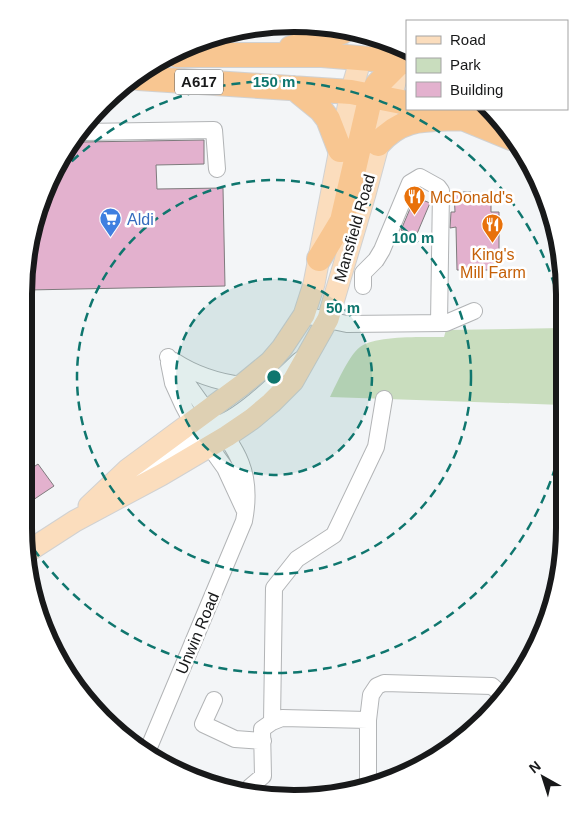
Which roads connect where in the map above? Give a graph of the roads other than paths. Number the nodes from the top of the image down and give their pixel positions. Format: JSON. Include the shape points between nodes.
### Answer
{"nodes":[{"id":1,"x":331,"y":36,"type":"edge"},
{"id":2,"x":185,"y":56,"type":"edge"},
{"id":3,"x":266,"y":56,"type":"junction"},
{"id":4,"x":176,"y":60,"type":"edge"},
{"id":5,"x":383,"y":72,"type":"edge"},
{"id":6,"x":146,"y":79,"type":"edge"},
{"id":7,"x":294,"y":88,"type":"junction"},
{"id":8,"x":436,"y":110,"type":"edge"},
{"id":9,"x":464,"y":118,"type":"junction"},
{"id":10,"x":89,"y":132,"type":"edge"},
{"id":11,"x":500,"y":133,"type":"edge"},
{"id":12,"x":378,"y":144,"type":"junction"},
{"id":13,"x":340,"y":150,"type":"junction"},
{"id":14,"x":217,"y":168,"type":"dead end"},
{"id":15,"x":319,"y":259,"type":"junction"},
{"id":16,"x":363,"y":280,"type":"dead end"},
{"id":17,"x":474,"y":311,"type":"dead end"},
{"id":18,"x":304,"y":315,"type":"junction"},
{"id":19,"x":328,"y":319,"type":"junction"},
{"id":20,"x":439,"y":323,"type":"junction"},
{"id":21,"x":242,"y":386,"type":"junction"},
{"id":22,"x":384,"y":399,"type":"dead end"},
{"id":23,"x":209,"y":429,"type":"junction"},
{"id":24,"x":75,"y":521,"type":"junction"},
{"id":25,"x":33,"y":548,"type":"edge"},
{"id":26,"x":498,"y":691,"type":"edge"},
{"id":27,"x":214,"y":700,"type":"dead end"},
{"id":28,"x":368,"y":720,"type":"junction"},
{"id":29,"x":272,"y":722,"type":"junction"},
{"id":30,"x":263,"y":741,"type":"junction"},
{"id":31,"x":150,"y":745,"type":"edge"},
{"id":32,"x":368,"y":779,"type":"edge"},
{"id":33,"x":252,"y":786,"type":"edge"}],
"edges":[{"from":1,"to":3,"type":"highway"},
{"from":2,"to":3,"type":"highway","number":"A617"},
{"from":3,"to":5,"type":"highway","number":"A617","via":[[322,55]]},
{"from":4,"to":5,"type":"highway","via":[[199,68]]},
{"from":5,"to":7,"type":"highway","number":"A617"},
{"from":5,"to":12,"type":"main road","name":"Mansfield Road"},
{"from":5,"to":13,"type":"main road","name":"Mansfield Road"},
{"from":5,"to":15,"type":"highway","via":[[342,221]]},
{"from":6,"to":7,"type":"highway","number":"A617"},
{"from":7,"to":13,"type":"highway","via":[[328,119]]},
{"from":8,"to":9,"type":"highway"},
{"from":9,"to":11,"type":"highway"},
{"from":9,"to":12,"type":"highway","via":[[412,120],[390,132]]},
{"from":10,"to":14,"type":"street","via":[[214,130]]},
{"from":12,"to":19,"type":"main road","name":"Mansfield Road"},
{"from":13,"to":15,"type":"main road","name":"Mansfield Road"},
{"from":15,"to":18,"type":"main road","name":"Mansfield Road"},
{"from":16,"to":20,"type":"street","via":[[382,250],[410,183],[420,177],[438,187],[441,192]]},
{"from":17,"to":20,"type":"street"},
{"from":18,"to":19,"type":"street"},
{"from":18,"to":21,"type":"main road","name":"Mansfield Road","via":[[270,362]]},
{"from":19,"to":20,"type":"street","via":[[347,324]]},
{"from":19,"to":23,"type":"main road","name":"Mansfield Road","via":[[293,381],[272,403],[252,419]]},
{"from":21,"to":23,"type":"main road","name":"Mansfield Road"},
{"from":21,"to":23,"type":"street","name":"Unwin Road","via":[[202,376],[168,356],[173,383]]},
{"from":22,"to":29,"type":"street","via":[[376,447],[334,535],[297,559],[274,588]]},
{"from":23,"to":24,"type":"main road","name":"Mansfield Road","via":[[161,475]]},
{"from":23,"to":24,"type":"main road","name":"Mansfield Road","via":[[110,484]]},
{"from":23,"to":31,"type":"street","name":"Unwin Road","via":[[242,462],[247,485],[246,513]]},
{"from":24,"to":25,"type":"main road","name":"Mansfield Road"},
{"from":26,"to":28,"type":"street","via":[[492,686],[384,683],[377,686],[371,696]]},
{"from":27,"to":30,"type":"street","via":[[203,724],[234,739]]},
{"from":28,"to":29,"type":"street","via":[[282,718]]},
{"from":28,"to":32,"type":"street"},
{"from":29,"to":30,"type":"street","via":[[262,729]]},
{"from":30,"to":33,"type":"street","via":[[263,776]]}]}
